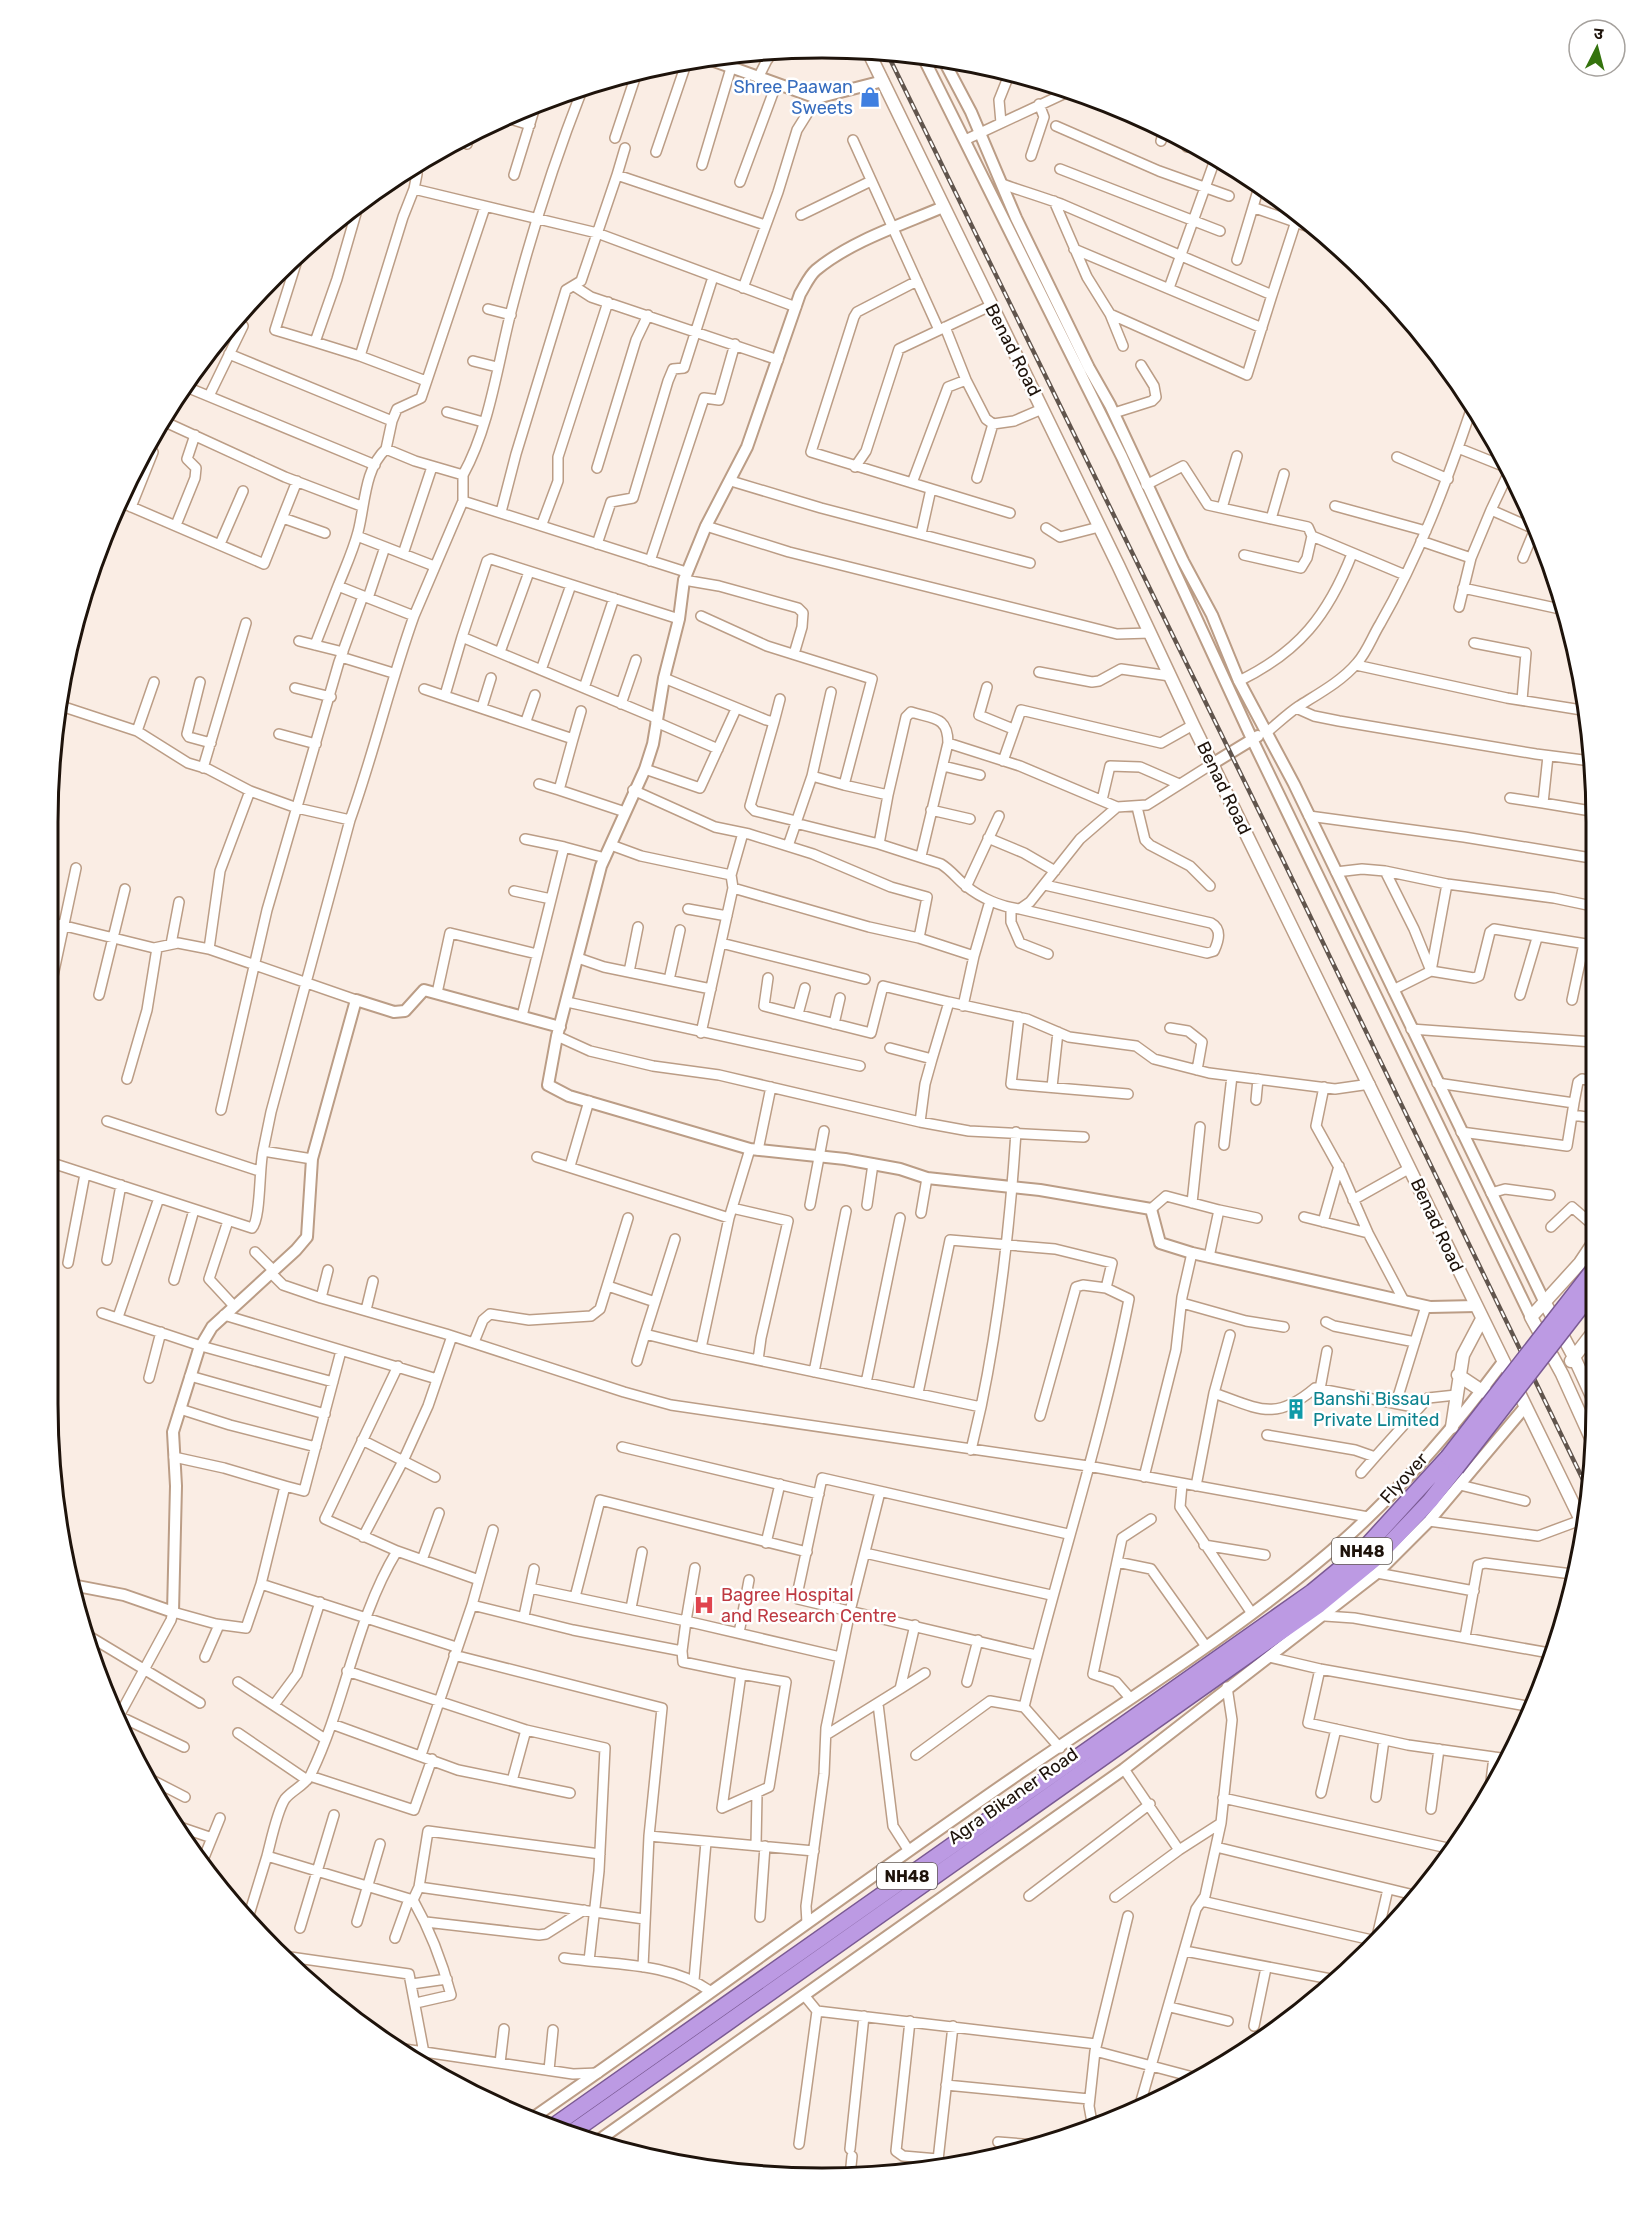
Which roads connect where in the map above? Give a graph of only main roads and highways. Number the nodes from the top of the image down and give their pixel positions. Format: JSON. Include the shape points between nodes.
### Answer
{"nodes":[{"id":1,"x":873,"y":60,"type":"edge"},
{"id":2,"x":1586,"y":1252,"type":"edge"},
{"id":3,"x":1586,"y":1279,"type":"edge"},
{"id":4,"x":1586,"y":1300,"type":"edge"},
{"id":5,"x":1545,"y":1303,"type":"junction"},
{"id":6,"x":1482,"y":1319,"type":"junction"},
{"id":7,"x":1586,"y":1344,"type":"edge"},
{"id":8,"x":1574,"y":1357,"type":"junction"},
{"id":9,"x":1562,"y":1374,"type":"junction"},
{"id":10,"x":1458,"y":1375,"type":"junction"},
{"id":11,"x":1586,"y":1383,"type":"edge"},
{"id":12,"x":1525,"y":1407,"type":"junction"},
{"id":13,"x":1586,"y":1426,"type":"edge"},
{"id":14,"x":1452,"y":1427,"type":"road end"},
{"id":15,"x":1578,"y":1514,"type":"edge"},
{"id":16,"x":1265,"y":1635,"type":"junction"},
{"id":17,"x":559,"y":2121,"type":"edge"},
{"id":18,"x":578,"y":2128,"type":"edge"}],
"edges":[{"from":1,"to":6,"type":"main road","name":"Benad Road"},
{"from":2,"to":5,"type":"main road"},
{"from":3,"to":16,"type":"highway","name":"Flyover","number":"NH48","bridge":true,"via":[[1404,1508]]},
{"from":4,"to":16,"type":"highway","name":"Flyover","number":"NH48","bridge":true,"via":[[1407,1526],[1375,1559],[1319,1605]]},
{"from":5,"to":8,"type":"main road"},
{"from":5,"to":9,"type":"main road","via":[[1531,1317]]},
{"from":6,"to":10,"type":"main road","via":[[1463,1355]]},
{"from":6,"to":12,"type":"main road","name":"Benad Road"},
{"from":7,"to":8,"type":"main road"},
{"from":8,"to":9,"type":"main road"},
{"from":8,"to":11,"type":"main road"},
{"from":9,"to":13,"type":"main road"},
{"from":10,"to":12,"type":"main road","via":[[1482,1391]]},
{"from":10,"to":14,"type":"main road"},
{"from":12,"to":15,"type":"main road","name":"Benad Road"},
{"from":16,"to":17,"type":"highway","number":"NH48"},
{"from":16,"to":18,"type":"highway","name":"Agra Bikaner Road","number":"NH48"}]}
